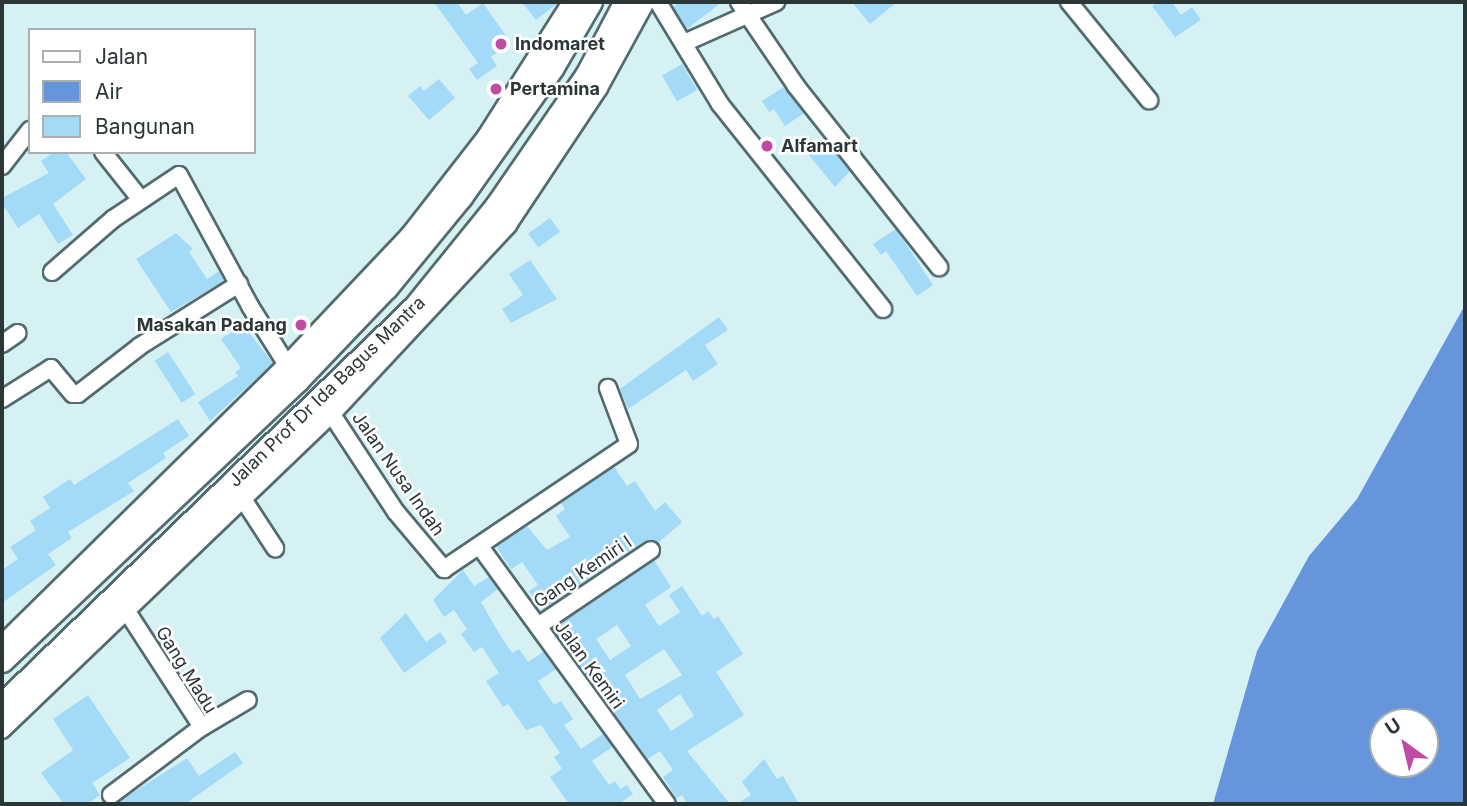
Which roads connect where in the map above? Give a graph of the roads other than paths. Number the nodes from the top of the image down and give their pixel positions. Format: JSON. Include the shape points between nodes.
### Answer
{"nodes":[{"id":1,"x":571,"y":2,"type":"edge"},
{"id":2,"x":590,"y":2,"type":"edge"},
{"id":3,"x":627,"y":2,"type":"edge"},
{"id":4,"x":646,"y":2,"type":"edge"},
{"id":5,"x":658,"y":2,"type":"edge"},
{"id":6,"x":739,"y":2,"type":"edge"},
{"id":7,"x":776,"y":2,"type":"edge"},
{"id":8,"x":1069,"y":2,"type":"edge"},
{"id":9,"x":749,"y":16,"type":"junction"},
{"id":10,"x":684,"y":43,"type":"junction"},
{"id":11,"x":1149,"y":100,"type":"dead end"},
{"id":12,"x":28,"y":133,"type":"edge"},
{"id":13,"x":105,"y":154,"type":"edge"},
{"id":14,"x":2,"y":166,"type":"edge"},
{"id":15,"x":141,"y":200,"type":"junction"},
{"id":16,"x":939,"y":267,"type":"dead end"},
{"id":17,"x":52,"y":272,"type":"dead end"},
{"id":18,"x":239,"y":284,"type":"junction"},
{"id":19,"x":883,"y":309,"type":"dead end"},
{"id":20,"x":18,"y":333,"type":"dead end"},
{"id":21,"x":2,"y":344,"type":"edge"},
{"id":22,"x":292,"y":372,"type":"junction"},
{"id":23,"x":608,"y":388,"type":"dead end"},
{"id":24,"x":2,"y":399,"type":"edge"},
{"id":25,"x":327,"y":407,"type":"junction"},
{"id":26,"x":243,"y":499,"type":"junction"},
{"id":27,"x":275,"y":548,"type":"dead end"},
{"id":28,"x":481,"y":548,"type":"junction"},
{"id":29,"x":651,"y":550,"type":"dead end"},
{"id":30,"x":125,"y":610,"type":"junction"},
{"id":31,"x":538,"y":626,"type":"junction"},
{"id":32,"x":2,"y":655,"type":"edge"},
{"id":33,"x":248,"y":700,"type":"dead end"},
{"id":34,"x":2,"y":707,"type":"edge"},
{"id":35,"x":202,"y":727,"type":"junction"},
{"id":36,"x":2,"y":730,"type":"edge"},
{"id":37,"x":111,"y":795,"type":"dead end"},
{"id":38,"x":667,"y":804,"type":"edge"}],
"edges":[{"from":1,"to":22,"type":"street","via":[[486,136],[426,215]]},
{"from":2,"to":22,"type":"highway","name":"Jalan Prof Dr Ida Bagus Mantra","via":[[552,68],[460,197],[386,288]]},
{"from":3,"to":25,"type":"highway","name":"Jalan Prof Dr Ida Bagus Mantra","via":[[588,76],[497,208],[416,309]]},
{"from":4,"to":25,"type":"street","via":[[599,88],[508,225]]},
{"from":5,"to":10,"type":"street"},
{"from":6,"to":9,"type":"street"},
{"from":7,"to":9,"type":"street"},
{"from":8,"to":11,"type":"street"},
{"from":9,"to":10,"type":"street"},
{"from":9,"to":16,"type":"street","via":[[815,112]]},
{"from":10,"to":19,"type":"street","via":[[720,104]]},
{"from":12,"to":14,"type":"street"},
{"from":13,"to":15,"type":"street"},
{"from":15,"to":17,"type":"street"},
{"from":15,"to":18,"type":"street","via":[[179,175]]},
{"from":18,"to":22,"type":"street"},
{"from":18,"to":24,"type":"street","via":[[140,346],[78,394],[51,368]]},
{"from":20,"to":21,"type":"street"},
{"from":22,"to":32,"type":"highway","name":"Jalan Prof Dr Ida Bagus Mantra"},
{"from":23,"to":28,"type":"street","via":[[629,444]]},
{"from":25,"to":26,"type":"street"},
{"from":25,"to":28,"type":"street","name":"Jalan Nusa Indah","via":[[396,512],[444,569]]},
{"from":25,"to":34,"type":"highway","name":"Jalan Prof Dr Ida Bagus Mantra"},
{"from":26,"to":27,"type":"street"},
{"from":26,"to":30,"type":"street"},
{"from":28,"to":31,"type":"street","name":"Jalan Kemiri"},
{"from":29,"to":31,"type":"street","name":"Gang Kemiri I"},
{"from":30,"to":35,"type":"street","name":"Gang Madu"},
{"from":30,"to":36,"type":"street"},
{"from":31,"to":38,"type":"street","name":"Jalan Kemiri"},
{"from":33,"to":35,"type":"street"},
{"from":35,"to":37,"type":"street","name":"Gang Madu"}]}
